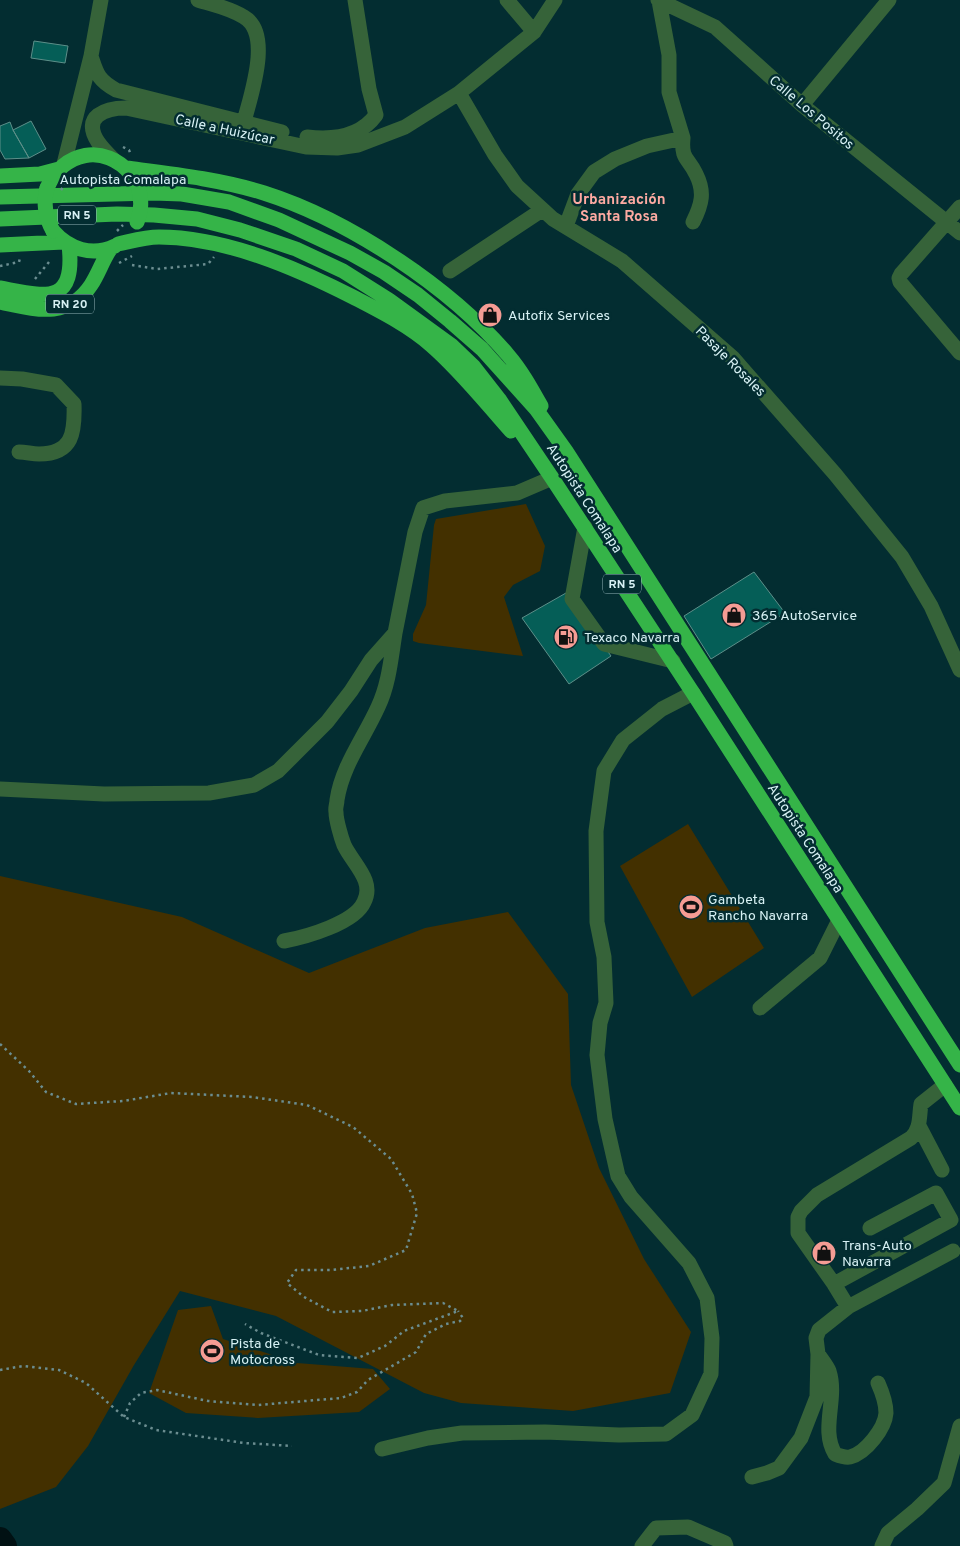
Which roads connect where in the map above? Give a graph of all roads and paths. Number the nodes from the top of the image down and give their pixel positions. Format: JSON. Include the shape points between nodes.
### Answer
{"nodes":[{"id":1,"x":102,"y":0,"type":"edge"},
{"id":2,"x":198,"y":0,"type":"edge"},
{"id":3,"x":355,"y":0,"type":"edge"},
{"id":4,"x":507,"y":0,"type":"edge"},
{"id":5,"x":555,"y":0,"type":"edge"},
{"id":6,"x":888,"y":0,"type":"edge"},
{"id":7,"x":659,"y":1,"type":"edge"},
{"id":8,"x":534,"y":32,"type":"junction"},
{"id":9,"x":91,"y":56,"type":"junction"},
{"id":10,"x":459,"y":93,"type":"junction"},
{"id":11,"x":802,"y":105,"type":"junction"},
{"id":12,"x":372,"y":119,"type":"junction"},
{"id":13,"x":244,"y":122,"type":"junction"},
{"id":14,"x":405,"y":127,"type":"junction"},
{"id":15,"x":683,"y":138,"type":"junction"},
{"id":16,"x":351,"y":146,"type":"junction"},
{"id":17,"x":124,"y":160,"type":"junction"},
{"id":18,"x":65,"y":170,"type":"junction"},
{"id":19,"x":0,"y":176,"type":"edge"},
{"id":20,"x":66,"y":183,"type":"dead end"},
{"id":21,"x":0,"y":197,"type":"edge"},
{"id":22,"x":960,"y":207,"type":"edge"},
{"id":23,"x":542,"y":210,"type":"junction"},
{"id":24,"x":0,"y":218,"type":"edge"},
{"id":25,"x":693,"y":222,"type":"dead end"},
{"id":26,"x":946,"y":223,"type":"junction"},
{"id":27,"x":566,"y":226,"type":"junction"},
{"id":28,"x":960,"y":233,"type":"edge"},
{"id":29,"x":62,"y":239,"type":"junction"},
{"id":30,"x":0,"y":246,"type":"edge"},
{"id":31,"x":115,"y":246,"type":"junction"},
{"id":32,"x":232,"y":249,"type":"junction"},
{"id":33,"x":136,"y":254,"type":"dead end"},
{"id":34,"x":116,"y":265,"type":"dead end"},
{"id":35,"x":132,"y":265,"type":"dead end"},
{"id":36,"x":450,"y":271,"type":"dead end"},
{"id":37,"x":0,"y":288,"type":"edge"},
{"id":38,"x":0,"y":302,"type":"edge"},
{"id":39,"x":960,"y":353,"type":"edge"},
{"id":40,"x":0,"y":378,"type":"edge"},
{"id":41,"x":566,"y":451,"type":"junction"},
{"id":42,"x":19,"y":452,"type":"dead end"},
{"id":43,"x":552,"y":478,"type":"junction"},
{"id":44,"x":585,"y":527,"type":"junction"},
{"id":45,"x":395,"y":633,"type":"junction"},
{"id":46,"x":673,"y":662,"type":"junction"},
{"id":47,"x":367,"y":666,"type":"junction"},
{"id":48,"x":960,"y":670,"type":"edge"},
{"id":49,"x":389,"y":676,"type":"junction"},
{"id":50,"x":694,"y":693,"type":"junction"},
{"id":51,"x":0,"y":789,"type":"edge"},
{"id":52,"x":839,"y":920,"type":"junction"},
{"id":53,"x":284,"y":941,"type":"dead end"},
{"id":54,"x":760,"y":1008,"type":"dead end"},
{"id":55,"x":0,"y":1044,"type":"edge"},
{"id":56,"x":960,"y":1065,"type":"edge"},
{"id":57,"x":945,"y":1085,"type":"junction"},
{"id":58,"x":960,"y":1108,"type":"edge"},
{"id":59,"x":919,"y":1126,"type":"junction"},
{"id":60,"x":942,"y":1170,"type":"dead end"},
{"id":61,"x":870,"y":1228,"type":"dead end"},
{"id":62,"x":953,"y":1250,"type":"dead end"},
{"id":63,"x":834,"y":1284,"type":"junction"},
{"id":64,"x":848,"y":1306,"type":"junction"},
{"id":65,"x":458,"y":1311,"type":"junction"},
{"id":66,"x":245,"y":1324,"type":"dead end"},
{"id":67,"x":818,"y":1354,"type":"junction"},
{"id":68,"x":0,"y":1370,"type":"edge"},
{"id":69,"x":878,"y":1383,"type":"dead end"},
{"id":70,"x":124,"y":1417,"type":"junction"},
{"id":71,"x":960,"y":1426,"type":"edge"},
{"id":72,"x":292,"y":1446,"type":"dead end"},
{"id":73,"x":382,"y":1449,"type":"dead end"},
{"id":74,"x":752,"y":1477,"type":"dead end"},
{"id":75,"x":642,"y":1546,"type":"edge"},
{"id":76,"x":726,"y":1546,"type":"edge"},
{"id":77,"x":882,"y":1546,"type":"edge"}],
"edges":[{"from":1,"to":9,"type":"street"},
{"from":2,"to":13,"type":"street","via":[[221,6],[253,25],[259,56]]},
{"from":3,"to":12,"type":"street"},
{"from":4,"to":8,"type":"street"},
{"from":5,"to":8,"type":"street","name":"Calle a Huizúcar"},
{"from":6,"to":11,"type":"street"},
{"from":7,"to":11,"type":"street","name":"Calle Los Positos","via":[[715,27]]},
{"from":7,"to":15,"type":"street","via":[[669,54],[669,92]]},
{"from":8,"to":10,"type":"street","name":"Calle a Huizúcar"},
{"from":9,"to":13,"type":"street","name":"Calle a Huizúcar","via":[[97,74],[116,90]]},
{"from":9,"to":18,"type":"street"},
{"from":10,"to":14,"type":"street","name":"Calle a Huizúcar"},
{"from":10,"to":23,"type":"street","name":"Pasaje Rosales","via":[[495,155],[517,186]]},
{"from":11,"to":26,"type":"street","name":"Calle Los Positos"},
{"from":12,"to":13,"type":"street","name":"Calle a Huizúcar","via":[[356,132],[323,138],[305,137]]},
{"from":12,"to":14,"type":"street"},
{"from":12,"to":16,"type":"street","via":[[365,134]]},
{"from":14,"to":16,"type":"street","name":"Calle a Huizúcar"},
{"from":15,"to":25,"type":"street","via":[[682,152],[696,174],[702,193],[700,208]]},
{"from":15,"to":27,"type":"street","via":[[647,146],[594,172],[578,194]]},
{"from":16,"to":17,"type":"street","name":"Calle a Huizúcar","via":[[306,147],[126,108],[102,112],[92,127],[97,142]]},
{"from":17,"to":18,"type":"highway","via":[[92,155],[77,158]]},
{"from":17,"to":31,"type":"highway","number":"RN 20","bridge":true,"via":[[138,186],[140,216],[129,235]]},
{"from":17,"to":41,"type":"highway","via":[[264,193],[370,242],[422,278],[490,334],[528,383]]},
{"from":18,"to":19,"type":"highway"},
{"from":18,"to":20,"type":"path"},
{"from":18,"to":29,"type":"highway","number":"RN 20","bridge":true,"via":[[54,175],[45,195],[50,225]]},
{"from":21,"to":41,"type":"highway","name":"Autopista Comalapa","number":"RN 5","via":[[182,194],[229,202],[279,220],[384,272],[450,320],[482,349],[536,409]]},
{"from":22,"to":26,"type":"street"},
{"from":23,"to":27,"type":"street","name":"Pasaje Rosales"},
{"from":23,"to":36,"type":"street"},
{"from":24,"to":43,"type":"highway","name":"Autopista Comalapa","number":"RN 5","via":[[124,214],[197,219],[269,239],[343,271],[417,320],[474,367]]},
{"from":26,"to":28,"type":"street","name":"Calle Los Positos"},
{"from":26,"to":39,"type":"street","via":[[899,278]]},
{"from":27,"to":48,"type":"street","name":"Pasaje Rosales","via":[[622,261],[733,358],[835,474],[902,557],[931,606]]},
{"from":29,"to":30,"type":"highway"},
{"from":29,"to":31,"type":"highway","via":[[82,250],[97,251]]},
{"from":29,"to":37,"type":"highway","number":"RN 20","via":[[70,268],[57,292],[39,295]]},
{"from":31,"to":32,"type":"highway","via":[[161,237],[195,240]]},
{"from":31,"to":38,"type":"highway","number":"RN 20","via":[[104,258],[92,284],[70,304],[54,310],[36,310]]},
{"from":32,"to":35,"type":"path","via":[[214,255],[208,264],[157,269]]},
{"from":32,"to":43,"type":"highway","via":[[311,276],[403,324],[456,369]]},
{"from":33,"to":34,"type":"path"},
{"from":40,"to":42,"type":"street","via":[[56,385],[74,404],[72,438],[62,448],[38,454]]},
{"from":41,"to":56,"type":"highway","name":"Autopista Comalapa","number":"RN 5"},
{"from":43,"to":44,"type":"highway","name":"Autopista Comalapa","number":"RN 5"},
{"from":43,"to":45,"type":"street","via":[[517,493],[444,501],[423,508],[415,532]]},
{"from":44,"to":46,"type":"highway","name":"Autopista Comalapa","number":"RN 5"},
{"from":44,"to":46,"type":"street","via":[[572,599],[604,644]]},
{"from":45,"to":47,"type":"street"},
{"from":45,"to":49,"type":"street"},
{"from":46,"to":50,"type":"highway","name":"Autopista Comalapa","number":"RN 5"},
{"from":47,"to":49,"type":"street"},
{"from":47,"to":51,"type":"street","via":[[327,722],[278,772],[254,786],[210,793],[161,794]]},
{"from":49,"to":53,"type":"street","via":[[379,706],[345,771],[336,812],[344,844],[366,881],[368,895],[363,906],[350,918]]},
{"from":50,"to":52,"type":"highway","name":"Autopista Comalapa","number":"RN 5"},
{"from":50,"to":73,"type":"street","via":[[662,709],[623,740],[604,771],[596,831],[597,922],[604,957],[606,1003],[600,1023],[597,1055],[605,1119],[618,1176],[631,1197],[689,1263],[707,1298],[712,1338],[711,1374],[692,1415],[666,1434],[462,1434]]},
{"from":52,"to":54,"type":"street","via":[[820,958]]},
{"from":52,"to":57,"type":"highway","name":"Autopista Comalapa","number":"RN 5"},
{"from":55,"to":65,"type":"path","via":[[46,1092],[76,1104],[171,1093],[252,1097],[307,1105],[353,1127],[391,1159],[412,1194],[417,1213],[406,1250],[370,1266],[296,1270],[287,1283],[304,1297],[332,1312],[362,1312],[392,1305],[443,1304]]},
{"from":57,"to":58,"type":"highway","name":"Autopista Comalapa","number":"RN 5"},
{"from":57,"to":59,"type":"street","via":[[921,1104]]},
{"from":59,"to":60,"type":"street"},
{"from":59,"to":63,"type":"street","via":[[911,1138],[818,1195],[801,1211],[798,1233]]},
{"from":61,"to":63,"type":"street","via":[[936,1193],[951,1220]]},
{"from":62,"to":64,"type":"street"},
{"from":63,"to":64,"type":"street"},
{"from":64,"to":67,"type":"street","via":[[819,1330],[816,1338]]},
{"from":65,"to":66,"type":"path","via":[[404,1331],[385,1346],[358,1358],[319,1355]]},
{"from":65,"to":70,"type":"path","via":[[463,1318],[460,1321],[426,1334],[416,1352],[368,1380],[357,1392],[341,1398],[258,1405],[208,1401],[157,1390],[142,1393],[130,1404]]},
{"from":67,"to":69,"type":"street","via":[[831,1384],[828,1426],[830,1446],[835,1454],[851,1457],[879,1433],[886,1414]]},
{"from":67,"to":74,"type":"street","via":[[817,1397],[801,1438],[779,1468]]},
{"from":68,"to":70,"type":"path","via":[[23,1366],[59,1370],[86,1383]]},
{"from":70,"to":72,"type":"path","via":[[156,1430],[244,1443]]},
{"from":71,"to":77,"type":"street","via":[[944,1483],[888,1533]]},
{"from":75,"to":76,"type":"street","via":[[656,1528],[688,1527]]}]}
